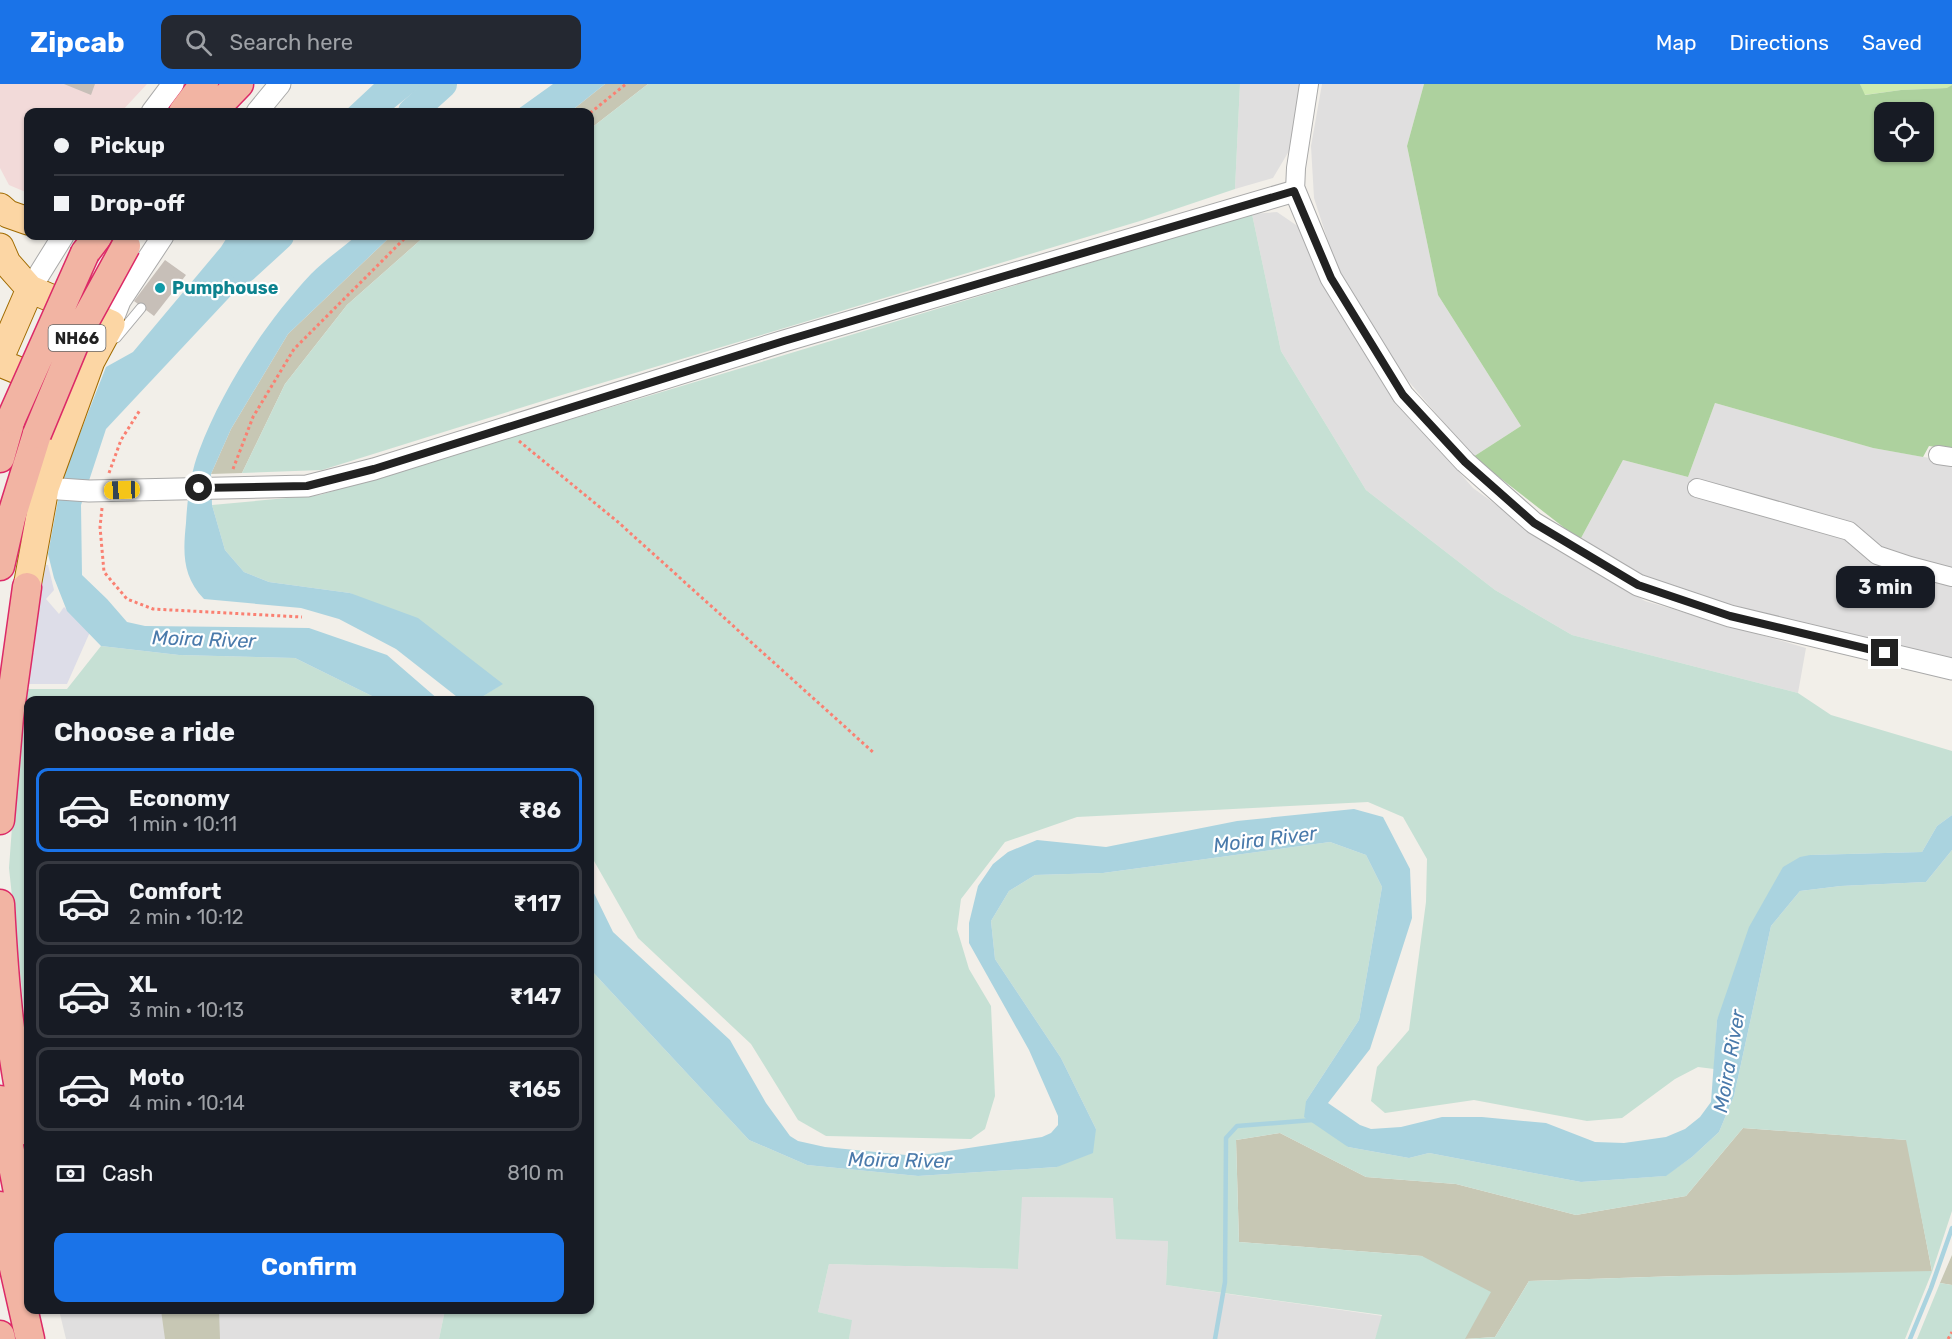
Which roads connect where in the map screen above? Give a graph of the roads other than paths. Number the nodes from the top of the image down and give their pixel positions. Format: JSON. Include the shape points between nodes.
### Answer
{"nodes":[{"id":1,"x":174,"y":84,"type":"edge"},
{"id":2,"x":204,"y":84,"type":"edge"},
{"id":3,"x":239,"y":84,"type":"edge"},
{"id":4,"x":280,"y":84,"type":"edge"},
{"id":5,"x":1310,"y":84,"type":"edge"},
{"id":6,"x":155,"y":108,"type":"edge"},
{"id":7,"x":186,"y":108,"type":"edge"},
{"id":8,"x":216,"y":108,"type":"edge"},
{"id":9,"x":260,"y":108,"type":"edge"},
{"id":10,"x":1294,"y":191,"type":"junction"},
{"id":11,"x":0,"y":207,"type":"edge"},
{"id":12,"x":24,"y":220,"type":"edge"},
{"id":13,"x":61,"y":240,"type":"edge"},
{"id":14,"x":160,"y":240,"type":"edge"},
{"id":15,"x":130,"y":241,"type":"edge"},
{"id":16,"x":92,"y":244,"type":"edge"},
{"id":17,"x":0,"y":247,"type":"edge"},
{"id":18,"x":30,"y":290,"type":"junction"},
{"id":19,"x":141,"y":308,"type":"dead end"},
{"id":20,"x":106,"y":332,"type":"junction"},
{"id":21,"x":0,"y":358,"type":"edge"},
{"id":22,"x":0,"y":363,"type":"edge"},
{"id":23,"x":80,"y":396,"type":"junction"},
{"id":24,"x":0,"y":458,"type":"edge"},
{"id":25,"x":1697,"y":488,"type":"dead end"},
{"id":26,"x":52,"y":489,"type":"junction"},
{"id":27,"x":0,"y":566,"type":"edge"},
{"id":28,"x":1952,"y":577,"type":"edge"},
{"id":29,"x":27,"y":587,"type":"joint"},
{"id":30,"x":1952,"y":669,"type":"edge"},
{"id":31,"x":0,"y":820,"type":"edge"},
{"id":32,"x":0,"y":904,"type":"edge"},
{"id":33,"x":10,"y":1100,"type":"edge"},
{"id":34,"x":24,"y":1124,"type":"edge"},
{"id":35,"x":0,"y":1206,"type":"edge"},
{"id":36,"x":24,"y":1208,"type":"edge"},
{"id":37,"x":24,"y":1312,"type":"edge"},
{"id":38,"x":24,"y":1314,"type":"edge"},
{"id":39,"x":43,"y":1314,"type":"edge"},
{"id":40,"x":30,"y":1339,"type":"edge"},
{"id":41,"x":49,"y":1339,"type":"edge"}],
"edges":[{"from":1,"to":6,"type":"street"},
{"from":2,"to":7,"type":"highway"},
{"from":3,"to":8,"type":"highway"},
{"from":4,"to":9,"type":"street"},
{"from":5,"to":10,"type":"street"},
{"from":10,"to":26,"type":"street","via":[[307,486]]},
{"from":10,"to":30,"type":"street","via":[[1331,278],[1403,395],[1465,462],[1534,523],[1638,585],[1730,616]]},
{"from":11,"to":12,"type":"main road"},
{"from":13,"to":18,"type":"street"},
{"from":14,"to":20,"type":"street","via":[[120,301]]},
{"from":15,"to":27,"type":"highway","number":"NH66","bridge":true,"via":[[81,328],[37,434]]},
{"from":16,"to":24,"type":"highway","number":"NH66","bridge":true,"via":[[11,419]]},
{"from":17,"to":18,"type":"main road","via":[[7,264]]},
{"from":18,"to":20,"type":"main road"},
{"from":18,"to":21,"type":"main road"},
{"from":19,"to":20,"type":"lane","via":[[117,338]]},
{"from":20,"to":23,"type":"main road"},
{"from":22,"to":23,"type":"main road"},
{"from":23,"to":26,"type":"main road"},
{"from":25,"to":28,"type":"street","via":[[1849,531],[1877,555]]},
{"from":26,"to":29,"type":"main road","via":[[36,538]]},
{"from":29,"to":31,"type":"highway"},
{"from":32,"to":33,"type":"highway"},
{"from":33,"to":34,"type":"highway"},
{"from":33,"to":36,"type":"highway"},
{"from":35,"to":37,"type":"highway"},
{"from":38,"to":40,"type":"highway"},
{"from":39,"to":41,"type":"highway"}]}
